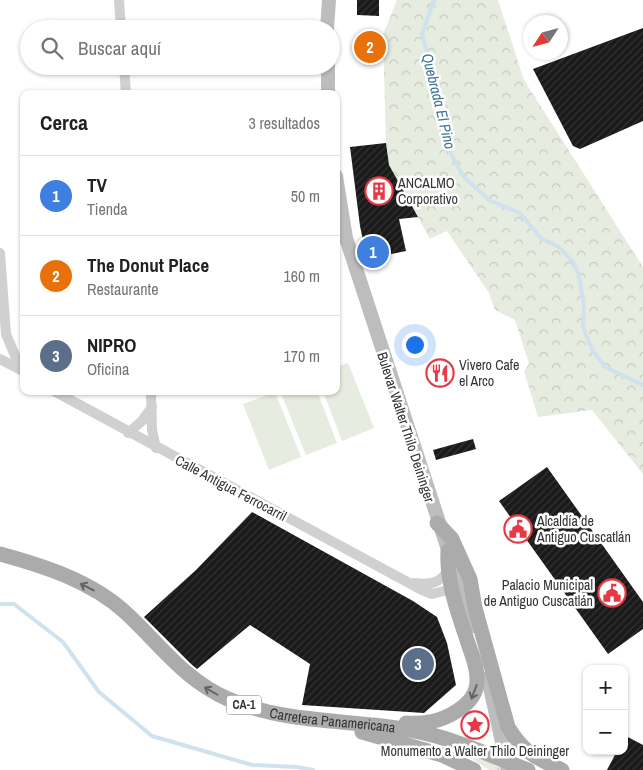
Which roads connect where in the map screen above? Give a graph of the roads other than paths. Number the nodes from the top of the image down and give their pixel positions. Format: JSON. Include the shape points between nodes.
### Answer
{"nodes":[{"id":1,"x":119,"y":0,"type":"edge"},
{"id":2,"x":329,"y":0,"type":"edge"},
{"id":3,"x":120,"y":20,"type":"edge"},
{"id":4,"x":328,"y":20,"type":"edge"},
{"id":5,"x":125,"y":75,"type":"edge"},
{"id":6,"x":328,"y":75,"type":"edge"},
{"id":7,"x":126,"y":90,"type":"edge"},
{"id":8,"x":328,"y":90,"type":"edge"},
{"id":9,"x":340,"y":201,"type":"edge"},
{"id":10,"x":0,"y":253,"type":"edge"},
{"id":11,"x":3,"y":337,"type":"edge"},
{"id":12,"x":0,"y":359,"type":"edge"},
{"id":13,"x":20,"y":367,"type":"edge"},
{"id":14,"x":20,"y":370,"type":"edge"},
{"id":15,"x":61,"y":395,"type":"edge"},
{"id":16,"x":151,"y":395,"type":"edge"},
{"id":17,"x":152,"y":407,"type":"junction"},
{"id":18,"x":128,"y":433,"type":"junction"},
{"id":19,"x":156,"y":448,"type":"junction"},
{"id":20,"x":437,"y":523,"type":"junction"},
{"id":21,"x":448,"y":551,"type":"junction"},
{"id":22,"x":0,"y":554,"type":"edge"},
{"id":23,"x":448,"y":569,"type":"junction"},
{"id":24,"x":408,"y":582,"type":"junction"},
{"id":25,"x":456,"y":588,"type":"junction"},
{"id":26,"x":475,"y":608,"type":"junction"},
{"id":27,"x":284,"y":716,"type":"junction"},
{"id":28,"x":317,"y":720,"type":"junction"},
{"id":29,"x":474,"y":770,"type":"edge"},
{"id":30,"x":508,"y":770,"type":"edge"},
{"id":31,"x":528,"y":770,"type":"edge"},
{"id":32,"x":562,"y":770,"type":"edge"}],
"edges":[{"from":1,"to":3,"type":"street"},
{"from":2,"to":4,"type":"main road"},
{"from":5,"to":7,"type":"street"},
{"from":6,"to":8,"type":"main road"},
{"from":9,"to":20,"type":"main road","name":"Bulevar Walter Thilo Deininger","via":[[346,238]]},
{"from":10,"to":11,"type":"street"},
{"from":11,"to":13,"type":"street"},
{"from":12,"to":14,"type":"street"},
{"from":15,"to":18,"type":"street","name":"Calle Antigua Ferrocarril"},
{"from":16,"to":17,"type":"street"},
{"from":17,"to":18,"type":"street"},
{"from":17,"to":19,"type":"street"},
{"from":18,"to":19,"type":"street","name":"Calle Antigua Ferrocarril"},
{"from":19,"to":24,"type":"street","name":"Calle Antigua Ferrocarril"},
{"from":20,"to":21,"type":"main road","name":"Bulevar Walter Thilo Deininger"},
{"from":20,"to":26,"type":"main road","via":[[452,539],[461,557],[470,579]]},
{"from":21,"to":23,"type":"main road"},
{"from":21,"to":25,"type":"main road","name":"Bulevar Walter Thilo Deininger"},
{"from":21,"to":26,"type":"main road","via":[[454,557]]},
{"from":27,"to":22,"type":"main road","name":"Carretera Panamericana","number":"CA-1","one_way":true,"via":[[231,701],[195,681],[125,612],[94,590],[56,571]]},
{"from":23,"to":24,"type":"street","name":"Calle Antigua Ferrocarril","via":[[436,582],[426,585]]},
{"from":23,"to":25,"type":"main road"},
{"from":24,"to":25,"type":"street","name":"Calle Antigua Ferrocarril","via":[[432,594]]},
{"from":25,"to":28,"type":"main road","one_way":true,"via":[[476,668],[477,680],[472,699],[448,717],[426,723],[348,718]]},
{"from":25,"to":30,"type":"main road","name":"Bulevar Walter Thilo Deininger","via":[[487,674]]},
{"from":26,"to":32,"type":"main road","via":[[508,727],[527,752]]},
{"from":27,"to":28,"type":"main road","name":"Carretera Panamericana","number":"CA-1"},
{"from":27,"to":29,"type":"main road","via":[[442,754]]},
{"from":28,"to":31,"type":"main road","name":"Carretera Panamericana","number":"CA-1","via":[[411,730]]}]}
